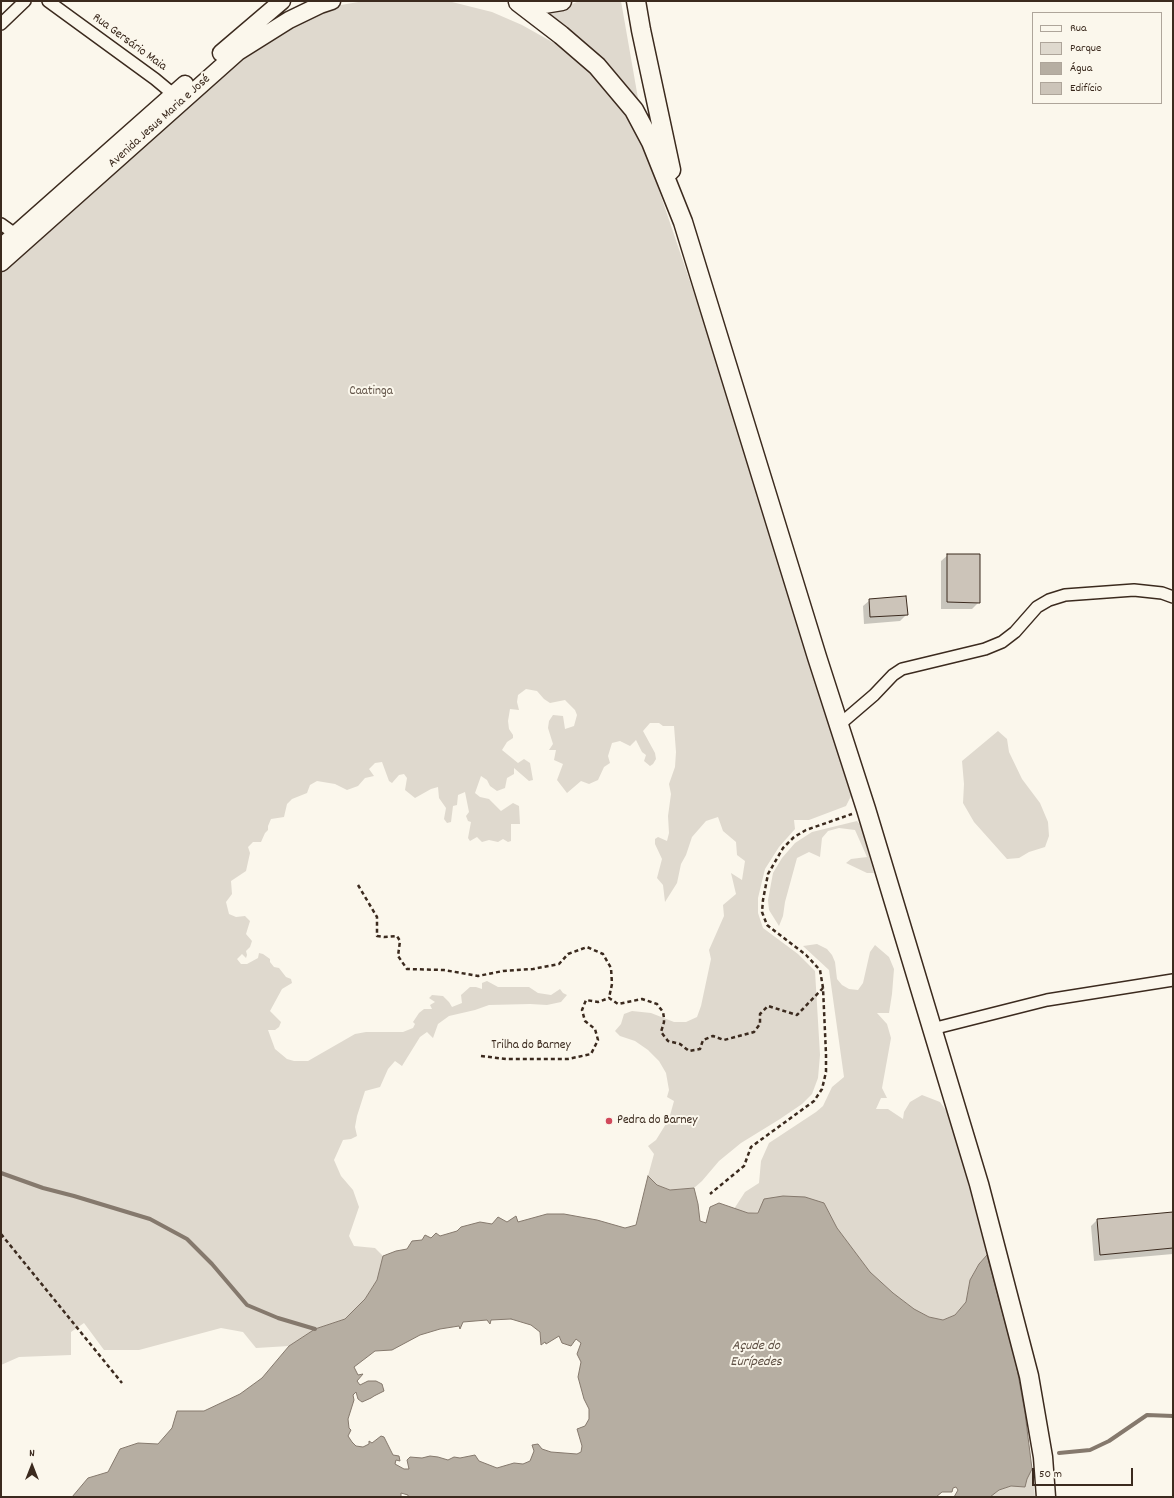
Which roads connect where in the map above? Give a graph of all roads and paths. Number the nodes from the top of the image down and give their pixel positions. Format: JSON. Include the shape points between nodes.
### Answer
{"nodes":[{"id":1,"x":25,"y":1,"type":"edge"},
{"id":2,"x":48,"y":1,"type":"edge"},
{"id":3,"x":282,"y":1,"type":"edge"},
{"id":4,"x":332,"y":1,"type":"edge"},
{"id":5,"x":517,"y":1,"type":"edge"},
{"id":6,"x":562,"y":1,"type":"edge"},
{"id":7,"x":636,"y":1,"type":"edge"},
{"id":8,"x":1,"y":24,"type":"edge"},
{"id":9,"x":174,"y":94,"type":"junction"},
{"id":10,"x":683,"y":222,"type":"junction"},
{"id":11,"x":1,"y":224,"type":"edge"},
{"id":12,"x":10,"y":242,"type":"edge"},
{"id":13,"x":1,"y":263,"type":"edge"},
{"id":14,"x":1173,"y":597,"type":"edge"},
{"id":15,"x":839,"y":725,"type":"junction"},
{"id":16,"x":866,"y":809,"type":"junction"},
{"id":17,"x":358,"y":885,"type":"dead end"},
{"id":18,"x":1173,"y":980,"type":"edge"},
{"id":19,"x":823,"y":988,"type":"junction"},
{"id":20,"x":609,"y":998,"type":"junction"},
{"id":21,"x":932,"y":1029,"type":"junction"},
{"id":22,"x":481,"y":1056,"type":"dead end"},
{"id":23,"x":710,"y":1194,"type":"dead end"},
{"id":24,"x":1,"y":1234,"type":"edge"},
{"id":25,"x":122,"y":1383,"type":"dead end"},
{"id":26,"x":1046,"y":1497,"type":"edge"}],
"edges":[{"from":1,"to":8,"type":"street"},
{"from":2,"to":9,"type":"street","name":"Rua Gersário Maia"},
{"from":3,"to":9,"type":"main road","name":"Avenida Jesus Maria e José"},
{"from":4,"to":12,"type":"main road","name":"Avenida Jesus Maria e José","via":[[289,20],[238,52]]},
{"from":5,"to":6,"type":"main road","via":[[544,4]]},
{"from":5,"to":10,"type":"main road","via":[[597,66],[634,110],[651,142]]},
{"from":7,"to":10,"type":"main road"},
{"from":9,"to":12,"type":"main road","name":"Avenida Jesus Maria e José"},
{"from":10,"to":15,"type":"main road"},
{"from":11,"to":12,"type":"street"},
{"from":12,"to":13,"type":"main road","name":"Avenida Jesus Maria e José"},
{"from":14,"to":15,"type":"street","via":[[1134,590],[1064,594],[1037,607],[1015,632],[1002,642],[985,649],[902,669]]},
{"from":15,"to":16,"type":"main road"},
{"from":16,"to":19,"type":"path","via":[[806,830],[794,837],[783,848],[768,874],[762,900],[762,912],[768,925],[806,955],[820,970]]},
{"from":16,"to":21,"type":"main road"},
{"from":17,"to":20,"type":"path","via":[[377,917],[377,936],[397,936],[400,941],[398,956],[407,969],[444,970],[478,976],[558,964],[568,954],[587,947],[603,954],[611,968],[612,984]]},
{"from":18,"to":21,"type":"street","via":[[1047,1000]]},
{"from":19,"to":20,"type":"path","name":"Trilha do Barney","via":[[797,1015],[768,1006],[760,1014],[760,1024],[754,1032],[724,1040],[713,1036],[703,1040],[700,1049],[689,1051],[680,1044],[668,1041],[661,1032],[664,1018],[657,1004],[642,999],[618,1004]]},
{"from":19,"to":23,"type":"path","via":[[826,1072],[822,1089],[814,1101],[752,1147],[744,1166]]},
{"from":20,"to":22,"type":"path","name":"Trilha do Barney","via":[[598,1002],[586,1000],[582,1010],[585,1021],[595,1029],[598,1040],[591,1054],[568,1059],[506,1059]]},
{"from":21,"to":26,"type":"main road","via":[[979,1184],[1026,1361],[1041,1442]]},
{"from":24,"to":25,"type":"path"}]}
